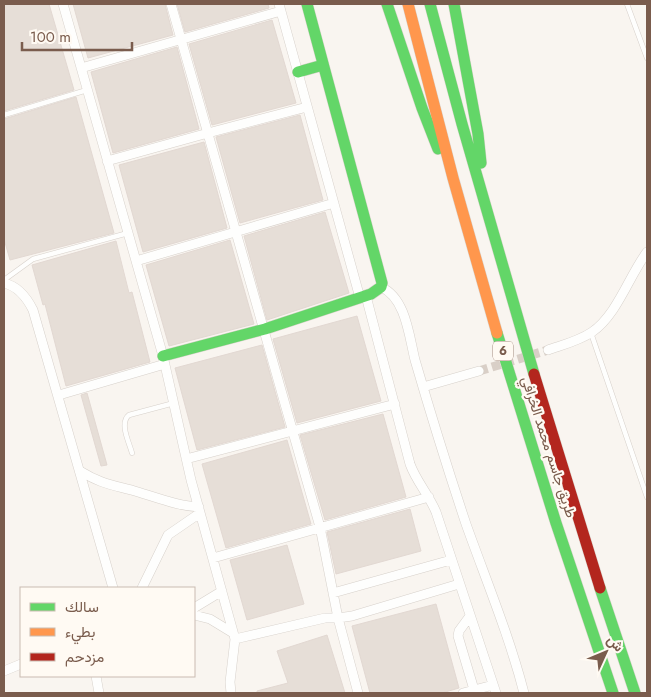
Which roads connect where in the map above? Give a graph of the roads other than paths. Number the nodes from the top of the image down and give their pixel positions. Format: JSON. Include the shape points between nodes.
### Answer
{"nodes":[{"id":1,"x":63,"y":4,"type":"edge"},
{"id":2,"x":171,"y":4,"type":"edge"},
{"id":3,"x":307,"y":4,"type":"edge"},
{"id":4,"x":387,"y":4,"type":"edge"},
{"id":5,"x":408,"y":4,"type":"edge"},
{"id":6,"x":430,"y":4,"type":"edge"},
{"id":7,"x":454,"y":4,"type":"edge"},
{"id":8,"x":626,"y":4,"type":"edge"},
{"id":9,"x":280,"y":7,"type":"edge"},
{"id":10,"x":182,"y":40,"type":"junction"},
{"id":11,"x":647,"y":58,"type":"edge"},
{"id":12,"x":323,"y":66,"type":"junction"},
{"id":13,"x":81,"y":68,"type":"junction"},
{"id":14,"x":298,"y":72,"type":"junction"},
{"id":15,"x":87,"y":90,"type":"junction"},
{"id":16,"x":307,"y":108,"type":"junction"},
{"id":17,"x":4,"y":115,"type":"edge"},
{"id":18,"x":208,"y":133,"type":"junction"},
{"id":19,"x":107,"y":161,"type":"junction"},
{"id":20,"x":458,"y":192,"type":"junction"},
{"id":21,"x":334,"y":203,"type":"junction"},
{"id":22,"x":486,"y":207,"type":"junction"},
{"id":23,"x":235,"y":230,"type":"junction"},
{"id":24,"x":128,"y":233,"type":"junction"},
{"id":25,"x":647,"y":252,"type":"edge"},
{"id":26,"x":136,"y":261,"type":"junction"},
{"id":27,"x":4,"y":282,"type":"edge"},
{"id":28,"x":381,"y":288,"type":"junction"},
{"id":29,"x":363,"y":297,"type":"junction"},
{"id":30,"x":265,"y":329,"type":"junction"},
{"id":31,"x":591,"y":333,"type":"junction"},
{"id":32,"x":548,"y":350,"type":"tunnel mouth"},
{"id":33,"x":164,"y":360,"type":"junction"},
{"id":34,"x":479,"y":371,"type":"tunnel mouth"},
{"id":35,"x":423,"y":387,"type":"junction"},
{"id":36,"x":58,"y":395,"type":"junction"},
{"id":37,"x":174,"y":403,"type":"junction"},
{"id":38,"x":394,"y":404,"type":"junction"},
{"id":39,"x":293,"y":430,"type":"junction"},
{"id":40,"x":132,"y":453,"type":"dead end"},
{"id":41,"x":186,"y":459,"type":"junction"},
{"id":42,"x":80,"y":470,"type":"junction"},
{"id":43,"x":429,"y":496,"type":"junction"},
{"id":44,"x":647,"y":497,"type":"edge"},
{"id":45,"x":199,"y":510,"type":"junction"},
{"id":46,"x":320,"y":527,"type":"junction"},
{"id":47,"x":212,"y":558,"type":"junction"},
{"id":48,"x":452,"y":560,"type":"junction"},
{"id":49,"x":459,"y":584,"type":"junction"},
{"id":50,"x":113,"y":587,"type":"edge"},
{"id":51,"x":142,"y":587,"type":"edge"},
{"id":52,"x":222,"y":590,"type":"junction"},
{"id":53,"x":333,"y":593,"type":"junction"},
{"id":54,"x":195,"y":607,"type":"edge"},
{"id":55,"x":195,"y":615,"type":"edge"},
{"id":56,"x":470,"y":616,"type":"junction"},
{"id":57,"x":338,"y":618,"type":"junction"},
{"id":58,"x":234,"y":636,"type":"junction"},
{"id":59,"x":20,"y":664,"type":"edge"},
{"id":60,"x":4,"y":671,"type":"edge"},
{"id":61,"x":96,"y":677,"type":"edge"},
{"id":62,"x":494,"y":689,"type":"edge"},
{"id":63,"x":475,"y":692,"type":"edge"},
{"id":64,"x":99,"y":693,"type":"edge"},
{"id":65,"x":231,"y":693,"type":"edge"},
{"id":66,"x":358,"y":693,"type":"edge"},
{"id":67,"x":463,"y":693,"type":"edge"},
{"id":68,"x":524,"y":693,"type":"edge"},
{"id":69,"x":613,"y":693,"type":"edge"},
{"id":70,"x":635,"y":693,"type":"edge"}],
"edges":[{"from":1,"to":13,"type":"street"},
{"from":2,"to":10,"type":"street"},
{"from":3,"to":12,"type":"main road"},
{"from":4,"to":20,"type":"main road","via":[[428,125]]},
{"from":5,"to":20,"type":"main road","name":"طريق جاسم محمد الخرافي","number":"6"},
{"from":6,"to":22,"type":"main road","name":"طريق جاسم محمد الخرافي","number":"6"},
{"from":7,"to":22,"type":"main road","via":[[478,134]]},
{"from":8,"to":11,"type":"lane"},
{"from":9,"to":10,"type":"street"},
{"from":9,"to":14,"type":"street"},
{"from":10,"to":13,"type":"street"},
{"from":10,"to":18,"type":"street"},
{"from":12,"to":14,"type":"main road"},
{"from":12,"to":28,"type":"main road"},
{"from":13,"to":15,"type":"street"},
{"from":14,"to":16,"type":"street"},
{"from":15,"to":17,"type":"lane"},
{"from":15,"to":19,"type":"street"},
{"from":16,"to":18,"type":"street"},
{"from":16,"to":21,"type":"street"},
{"from":18,"to":19,"type":"street"},
{"from":18,"to":23,"type":"street"},
{"from":19,"to":24,"type":"street"},
{"from":20,"to":69,"type":"main road","name":"طريق جاسم محمد الخرافي","number":"6","via":[[500,341]]},
{"from":21,"to":23,"type":"street"},
{"from":21,"to":29,"type":"street"},
{"from":22,"to":70,"type":"main road","name":"طريق جاسم محمد الخرافي","number":"6","via":[[564,477]]},
{"from":23,"to":26,"type":"street"},
{"from":23,"to":30,"type":"street"},
{"from":24,"to":26,"type":"street"},
{"from":24,"to":27,"type":"lane","via":[[33,259]]},
{"from":25,"to":31,"type":"street","via":[[605,320]]},
{"from":26,"to":33,"type":"street"},
{"from":27,"to":36,"type":"street","via":[[20,292],[31,305]]},
{"from":28,"to":29,"type":"main road"},
{"from":28,"to":35,"type":"street","via":[[392,294],[400,305]]},
{"from":29,"to":30,"type":"main road"},
{"from":29,"to":38,"type":"street"},
{"from":30,"to":33,"type":"main road"},
{"from":30,"to":39,"type":"street"},
{"from":31,"to":32,"type":"street"},
{"from":31,"to":44,"type":"lane"},
{"from":33,"to":36,"type":"street"},
{"from":33,"to":37,"type":"street"},
{"from":34,"to":35,"type":"street"},
{"from":35,"to":68,"type":"street","via":[[466,524],[510,642]]},
{"from":36,"to":42,"type":"street"},
{"from":37,"to":40,"type":"lane","via":[[127,416],[124,423]]},
{"from":37,"to":41,"type":"street"},
{"from":38,"to":39,"type":"street"},
{"from":38,"to":43,"type":"street","via":[[410,464]]},
{"from":39,"to":41,"type":"street"},
{"from":39,"to":46,"type":"street"},
{"from":41,"to":45,"type":"street"},
{"from":42,"to":45,"type":"street","via":[[107,485]]},
{"from":42,"to":50,"type":"street"},
{"from":43,"to":46,"type":"street"},
{"from":43,"to":48,"type":"street"},
{"from":45,"to":47,"type":"street"},
{"from":45,"to":51,"type":"street","via":[[168,535]]},
{"from":46,"to":47,"type":"street"},
{"from":46,"to":53,"type":"street"},
{"from":47,"to":52,"type":"street"},
{"from":48,"to":49,"type":"street"},
{"from":48,"to":53,"type":"street"},
{"from":49,"to":56,"type":"street"},
{"from":49,"to":57,"type":"street"},
{"from":52,"to":54,"type":"street"},
{"from":52,"to":58,"type":"street"},
{"from":53,"to":57,"type":"street"},
{"from":55,"to":58,"type":"street","via":[[210,619]]},
{"from":56,"to":62,"type":"street"},
{"from":56,"to":63,"type":"street","via":[[458,636]]},
{"from":57,"to":58,"type":"street"},
{"from":57,"to":66,"type":"street"},
{"from":58,"to":65,"type":"street"},
{"from":59,"to":60,"type":"street"},
{"from":61,"to":64,"type":"street"},
{"from":62,"to":63,"type":"street"},
{"from":63,"to":67,"type":"street"}]}
